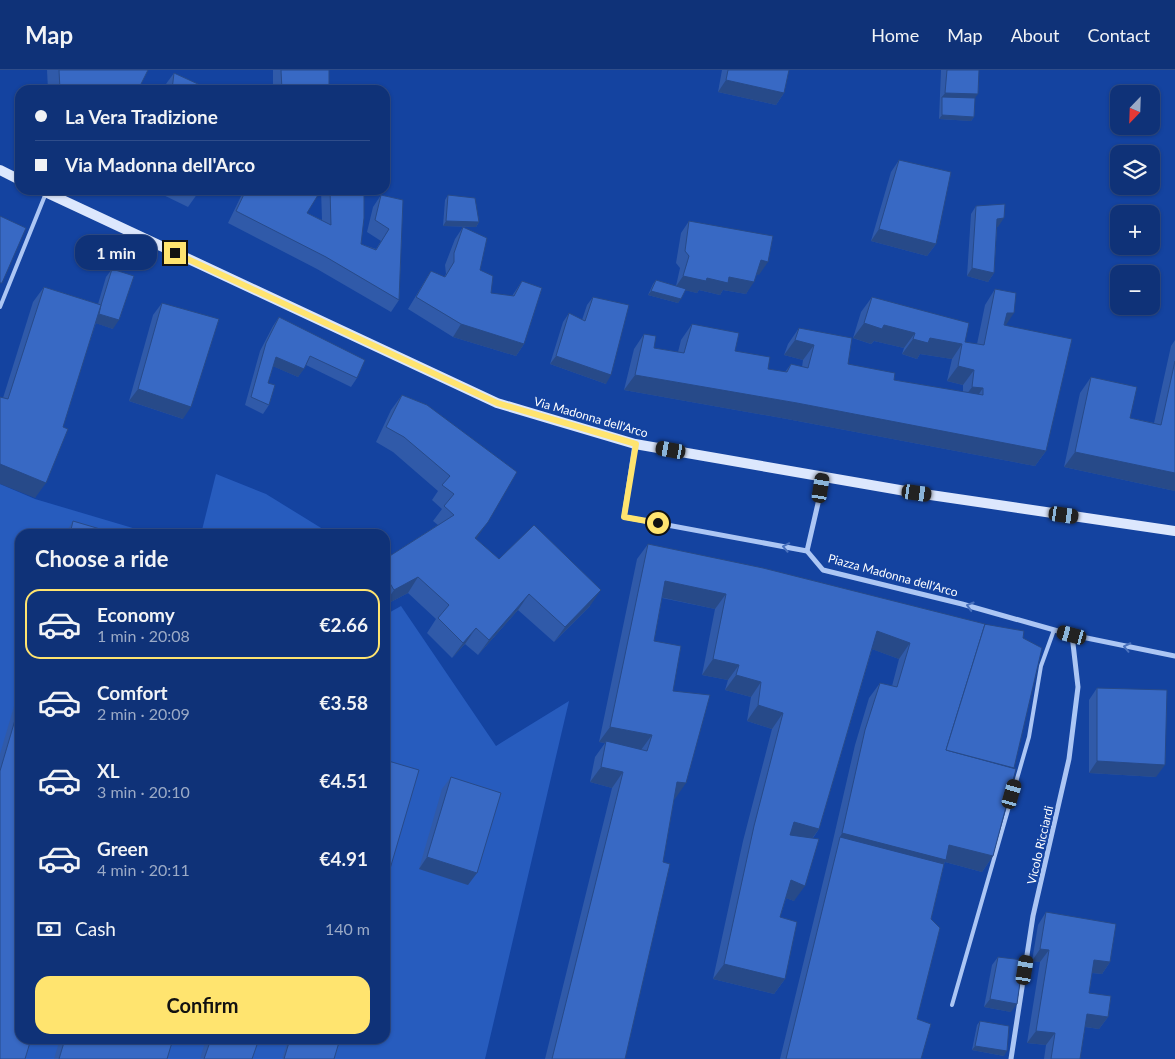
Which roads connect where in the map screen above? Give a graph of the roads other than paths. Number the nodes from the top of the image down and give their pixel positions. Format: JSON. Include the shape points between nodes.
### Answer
{"nodes":[{"id":1,"x":0,"y":170,"type":"edge"},
{"id":2,"x":15,"y":178,"type":"edge"},
{"id":3,"x":42,"y":195,"type":"edge"},
{"id":4,"x":53,"y":195,"type":"edge"},
{"id":5,"x":0,"y":307,"type":"edge"},
{"id":6,"x":636,"y":444,"type":"junction"},
{"id":7,"x":822,"y":477,"type":"junction"},
{"id":8,"x":1175,"y":531,"type":"edge"},
{"id":9,"x":807,"y":551,"type":"junction"},
{"id":10,"x":1054,"y":630,"type":"junction"},
{"id":11,"x":1072,"y":635,"type":"junction"},
{"id":12,"x":1175,"y":656,"type":"edge"},
{"id":13,"x":952,"y":1005,"type":"dead end"},
{"id":14,"x":1011,"y":1059,"type":"edge"}],
"edges":[{"from":1,"to":2,"type":"main road"},
{"from":3,"to":5,"type":"lane"},
{"from":4,"to":6,"type":"main road","name":"Via Madonna dell'Arco","via":[[497,403]]},
{"from":6,"to":7,"type":"main road","name":"Via Madonna dell'Arco"},
{"from":9,"to":6,"type":"street","one_way":true,"via":[[624,517]]},
{"from":7,"to":8,"type":"main road","name":"Via Madonna dell'Arco"},
{"from":7,"to":9,"type":"street"},
{"from":10,"to":9,"type":"street","name":"Piazza Madonna dell'Arco","one_way":true,"via":[[823,570]]},
{"from":10,"to":11,"type":"street","name":"Piazza Madonna dell'Arco"},
{"from":10,"to":13,"type":"lane","via":[[1041,666],[1029,737]]},
{"from":12,"to":11,"type":"street","name":"Piazza Madonna dell'Arco","one_way":true},
{"from":11,"to":14,"type":"street","name":"Vicolo Ricciardi","via":[[1078,687],[1070,759],[1033,916]]}]}
